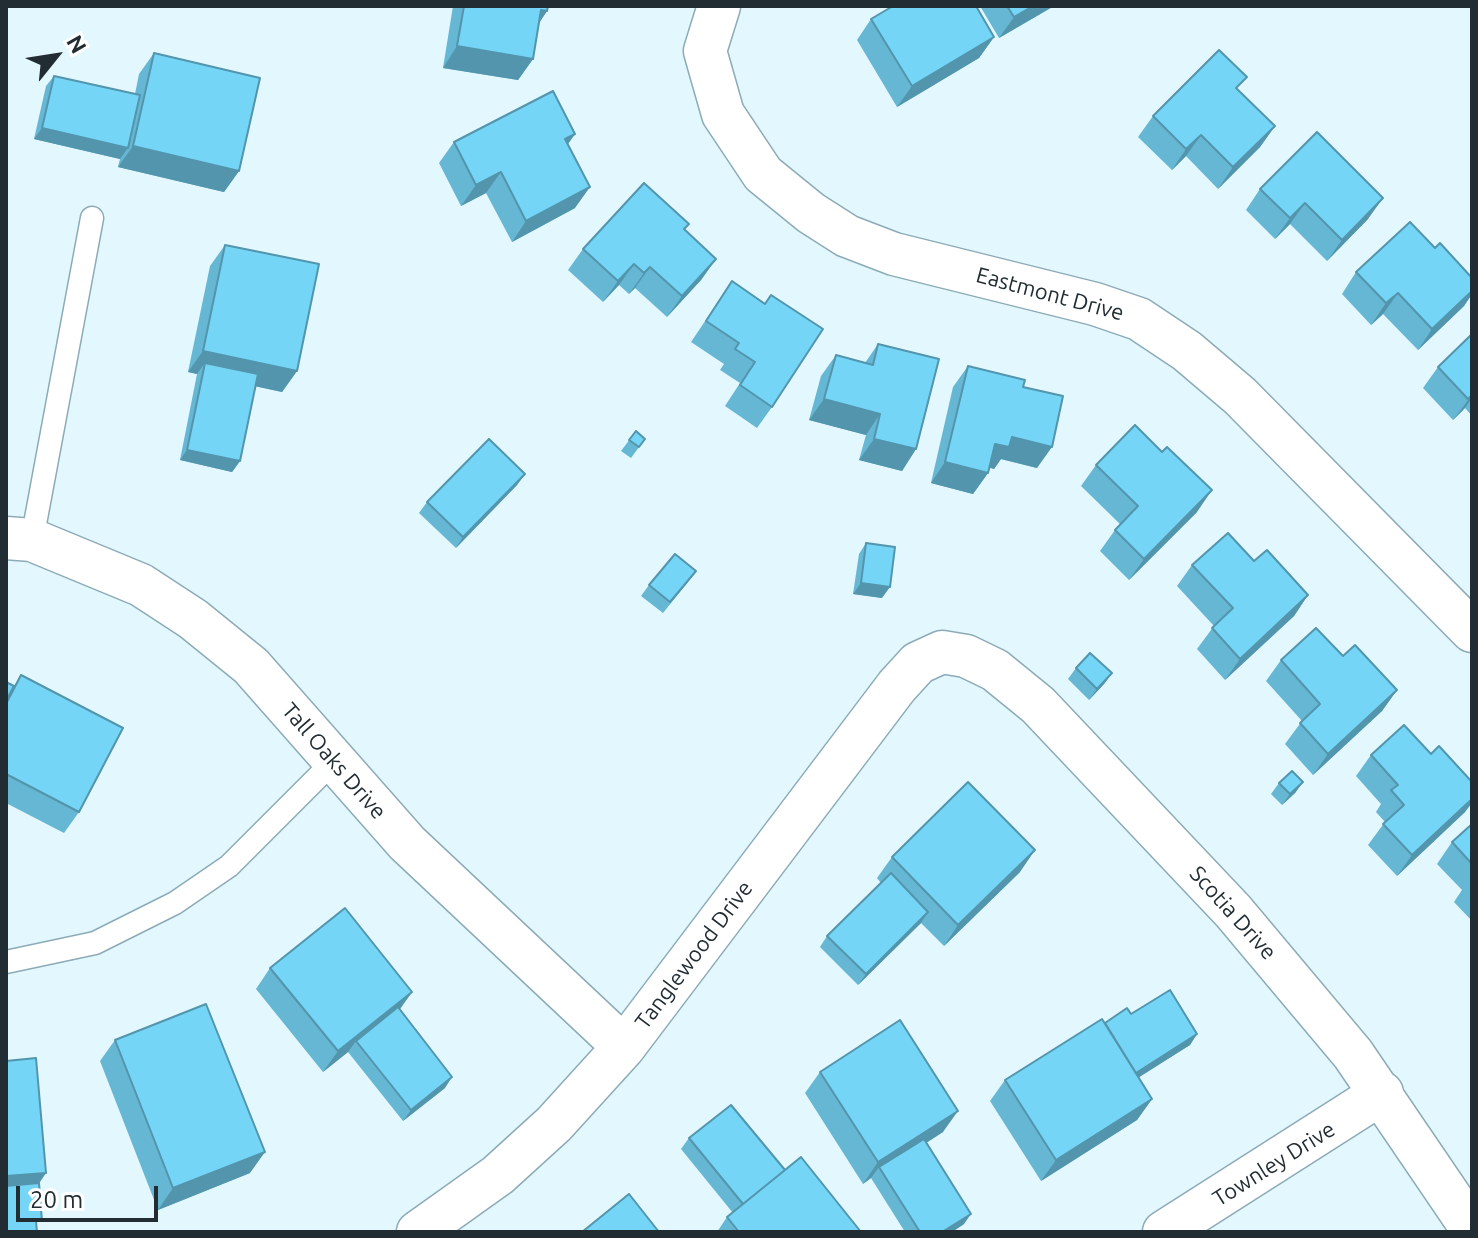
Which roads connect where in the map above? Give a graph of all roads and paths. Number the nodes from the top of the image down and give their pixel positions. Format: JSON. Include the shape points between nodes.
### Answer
{"nodes":[{"id":1,"x":719,"y":6,"type":"edge"},
{"id":2,"x":92,"y":218,"type":"dead end"},
{"id":3,"x":19,"y":539,"type":"edge"},
{"id":4,"x":1472,"y":631,"type":"edge"},
{"id":5,"x":942,"y":652,"type":"joint"},
{"id":6,"x":334,"y":761,"type":"junction"},
{"id":7,"x":6,"y":962,"type":"edge"},
{"id":8,"x":624,"y":1047,"type":"junction"},
{"id":9,"x":1382,"y":1093,"type":"junction"},
{"id":10,"x":1472,"y":1229,"type":"edge"},
{"id":11,"x":418,"y":1232,"type":"edge"},
{"id":12,"x":1164,"y":1232,"type":"edge"}],
"edges":[{"from":1,"to":4,"type":"street","name":"Eastmont Drive","via":[[705,51],[723,114],[763,174],[847,236],[894,254],[1139,319],[1240,396]]},
{"from":2,"to":3,"type":"lane"},
{"from":3,"to":6,"type":"street","name":"Tall Oaks Drive","via":[[141,585],[193,619],[251,666]]},
{"from":5,"to":8,"type":"street","name":"Tanglewood Drive","via":[[918,663],[897,686]]},
{"from":5,"to":9,"type":"street","name":"Scotia Drive","via":[[995,670],[1038,705],[1254,935]]},
{"from":6,"to":7,"type":"lane","via":[[229,866],[175,903],[95,943]]},
{"from":6,"to":8,"type":"street","name":"Tall Oaks Drive","via":[[407,843]]},
{"from":8,"to":11,"type":"street","name":"Tanglewood Drive","via":[[554,1124],[498,1175]]},
{"from":9,"to":10,"type":"street","name":"Scotia Drive"},
{"from":9,"to":12,"type":"street","name":"Townley Drive"}]}
